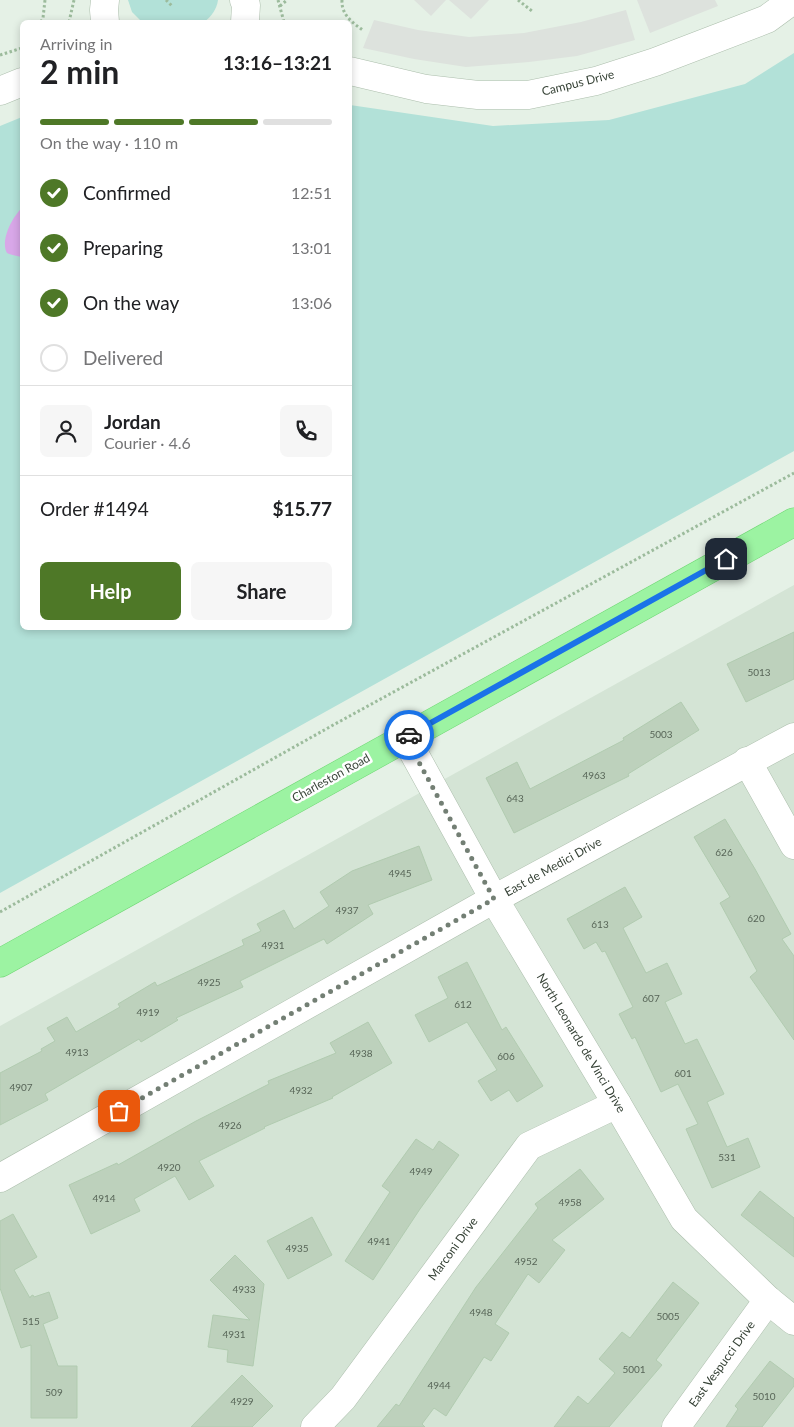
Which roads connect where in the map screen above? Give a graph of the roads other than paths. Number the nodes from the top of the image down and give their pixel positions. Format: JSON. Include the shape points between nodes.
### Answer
{"nodes":[{"id":1,"x":106,"y":0,"type":"edge"},
{"id":2,"x":244,"y":0,"type":"edge"},
{"id":3,"x":792,"y":0,"type":"edge"},
{"id":4,"x":762,"y":9,"type":"edge"},
{"id":5,"x":104,"y":20,"type":"edge"},
{"id":6,"x":245,"y":20,"type":"edge"},
{"id":7,"x":352,"y":71,"type":"edge"},
{"id":8,"x":20,"y":83,"type":"edge"},
{"id":9,"x":0,"y":91,"type":"edge"},
{"id":10,"x":794,"y":522,"type":"edge"},
{"id":11,"x":405,"y":737,"type":"junction"},
{"id":12,"x":794,"y":737,"type":"edge"},
{"id":13,"x":747,"y":762,"type":"junction"},
{"id":14,"x":794,"y":846,"type":"edge"},
{"id":15,"x":494,"y":899,"type":"junction"},
{"id":16,"x":0,"y":963,"type":"edge"},
{"id":17,"x":618,"y":1104,"type":"junction"},
{"id":18,"x":0,"y":1178,"type":"edge"},
{"id":19,"x":768,"y":1300,"type":"junction"},
{"id":20,"x":794,"y":1320,"type":"edge"},
{"id":21,"x":315,"y":1427,"type":"edge"},
{"id":22,"x":676,"y":1427,"type":"edge"}],
"edges":[{"from":1,"to":5,"type":"street"},
{"from":2,"to":6,"type":"street"},
{"from":3,"to":4,"type":"street","name":"Campus Drive"},
{"from":4,"to":7,"type":"street","name":"Campus Drive","via":[[656,62],[528,95],[478,96],[426,89]]},
{"from":8,"to":9,"type":"street"},
{"from":10,"to":11,"type":"main road","name":"Charleston Road"},
{"from":11,"to":15,"type":"street","name":"North Leonardo de Vinci Drive"},
{"from":11,"to":16,"type":"main road","name":"Charleston Road"},
{"from":12,"to":13,"type":"street","name":"East de Medici Drive"},
{"from":13,"to":14,"type":"street"},
{"from":13,"to":15,"type":"street","name":"East de Medici Drive"},
{"from":15,"to":17,"type":"street","name":"North Leonardo de Vinci Drive"},
{"from":15,"to":18,"type":"street","name":"East de Medici Drive"},
{"from":17,"to":19,"type":"street","name":"North Leonardo de Vinci Drive","via":[[684,1219]]},
{"from":17,"to":21,"type":"street","name":"Marconi Drive","via":[[529,1146],[343,1398]]},
{"from":19,"to":20,"type":"street","name":"North Leonardo de Vinci Drive"},
{"from":19,"to":22,"type":"street","name":"East Vespucci Drive"}]}
